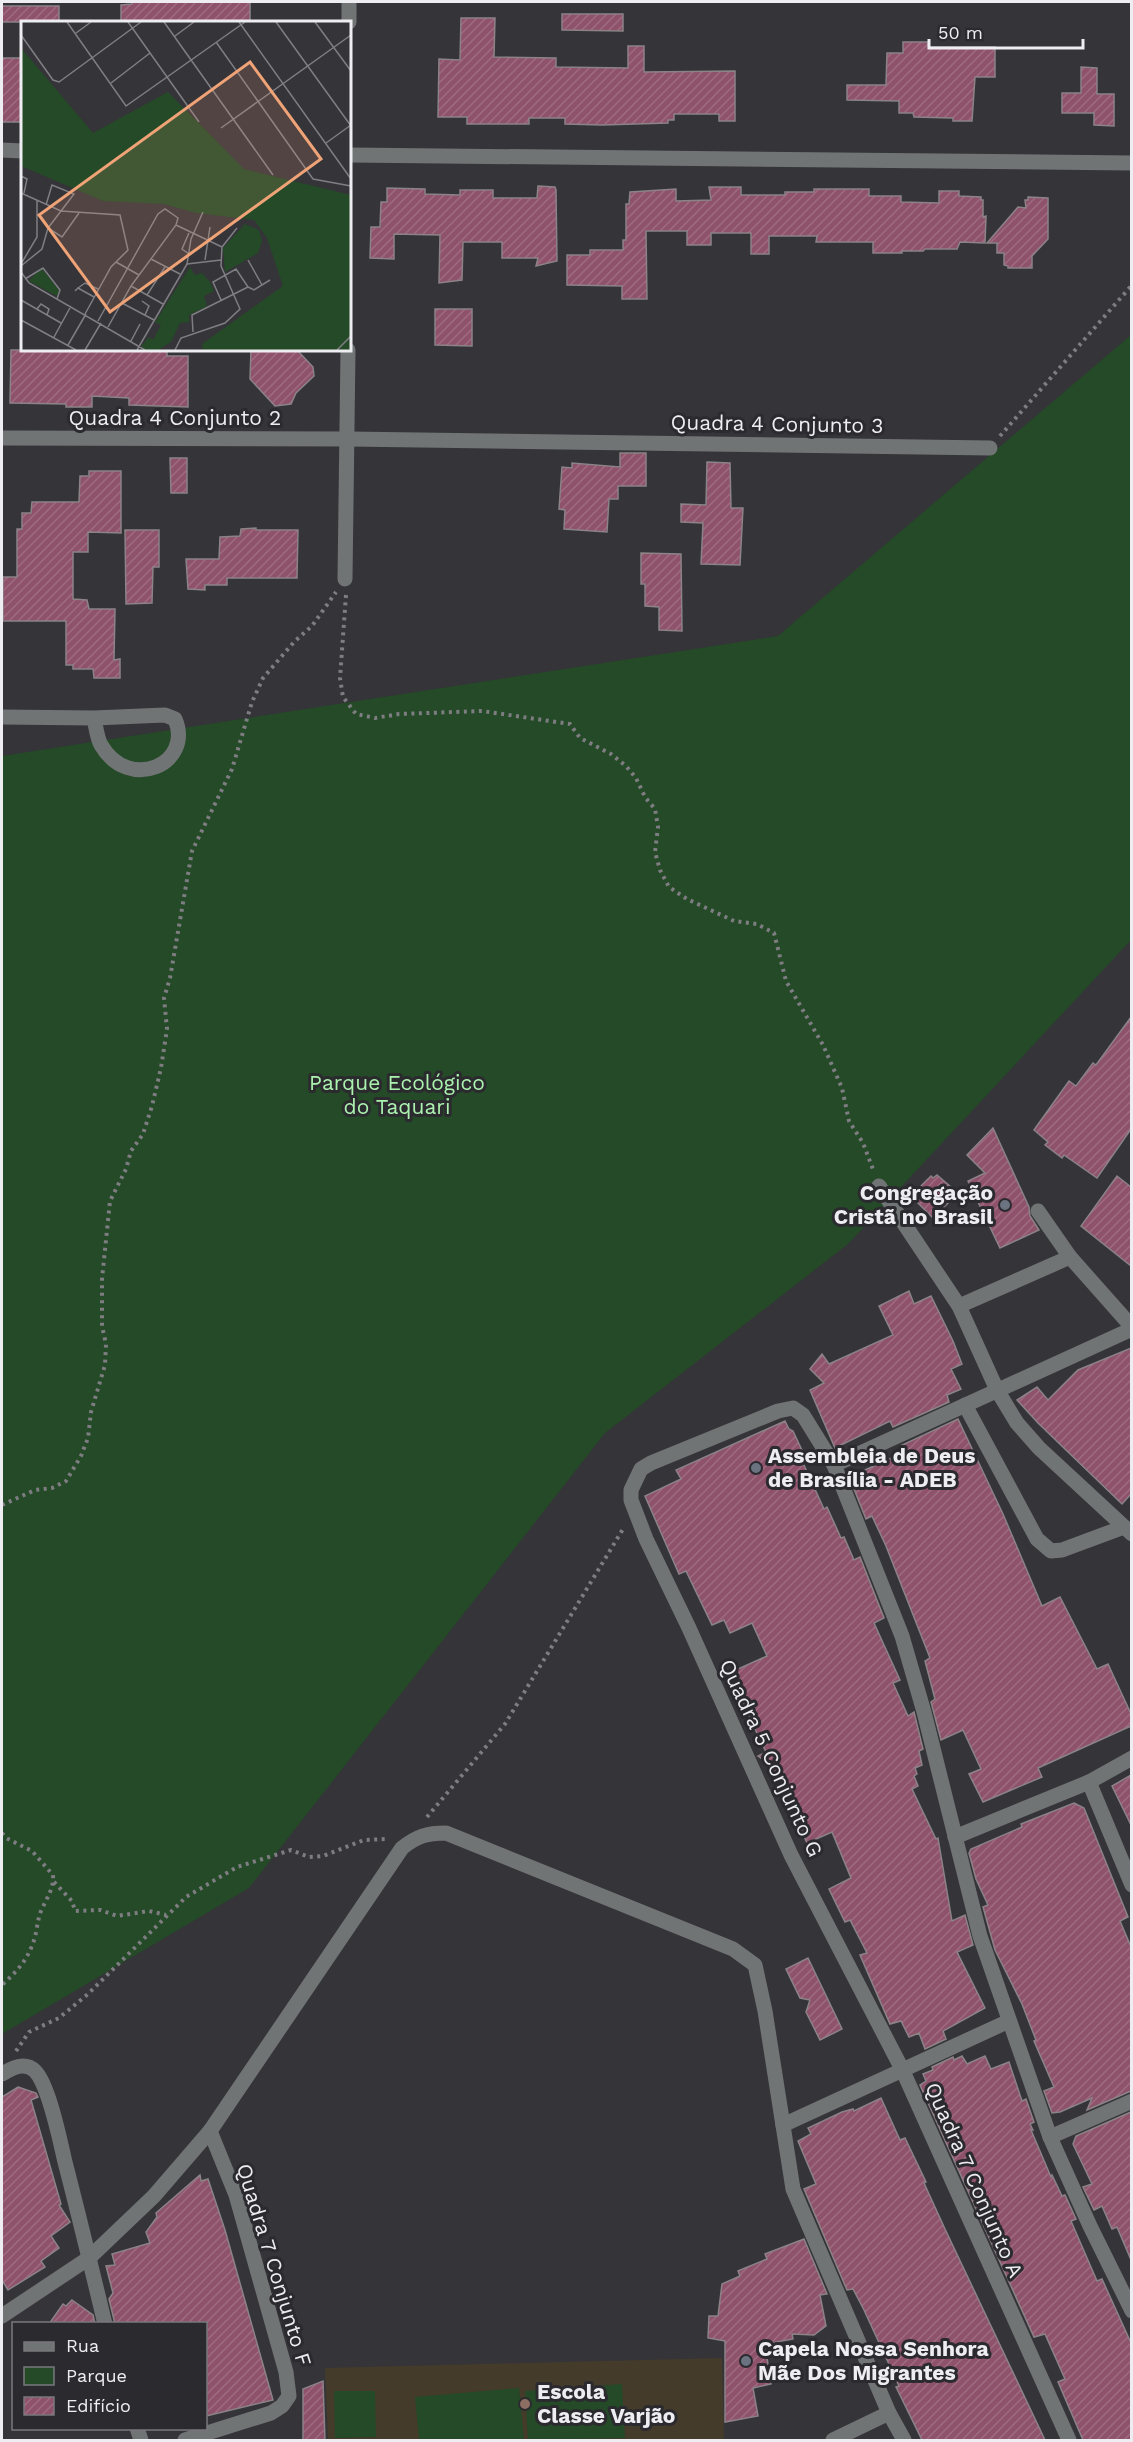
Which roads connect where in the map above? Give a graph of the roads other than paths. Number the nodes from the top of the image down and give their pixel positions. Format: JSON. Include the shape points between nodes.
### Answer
{"nodes":[{"id":1,"x":349,"y":2,"type":"edge"},
{"id":2,"x":349,"y":21,"type":"edge"},
{"id":3,"x":2,"y":150,"type":"edge"},
{"id":4,"x":21,"y":151,"type":"edge"},
{"id":5,"x":351,"y":155,"type":"edge"},
{"id":6,"x":1131,"y":163,"type":"edge"},
{"id":7,"x":348,"y":351,"type":"edge"},
{"id":8,"x":2,"y":438,"type":"edge"},
{"id":9,"x":348,"y":440,"type":"junction"},
{"id":10,"x":990,"y":448,"type":"road end"},
{"id":11,"x":345,"y":579,"type":"road end"},
{"id":12,"x":2,"y":717,"type":"edge"},
{"id":13,"x":94,"y":718,"type":"junction"},
{"id":14,"x":879,"y":1186,"type":"road end"},
{"id":15,"x":1038,"y":1211,"type":"dead end"},
{"id":16,"x":1070,"y":1257,"type":"junction"},
{"id":17,"x":959,"y":1306,"type":"junction"},
{"id":18,"x":1131,"y":1328,"type":"edge"},
{"id":19,"x":997,"y":1390,"type":"junction"},
{"id":20,"x":965,"y":1405,"type":"junction"},
{"id":21,"x":834,"y":1465,"type":"junction"},
{"id":22,"x":1128,"y":1530,"type":"edge"},
{"id":23,"x":1131,"y":1758,"type":"edge"},
{"id":24,"x":1089,"y":1782,"type":"junction"},
{"id":25,"x":955,"y":1837,"type":"junction"},
{"id":26,"x":1131,"y":1885,"type":"edge"},
{"id":27,"x":1009,"y":2021,"type":"junction"},
{"id":28,"x":902,"y":2069,"type":"junction"},
{"id":29,"x":8,"y":2071,"type":"edge"},
{"id":30,"x":1131,"y":2101,"type":"edge"},
{"id":31,"x":783,"y":2125,"type":"junction"},
{"id":32,"x":210,"y":2131,"type":"junction"},
{"id":33,"x":1050,"y":2137,"type":"junction"},
{"id":34,"x":89,"y":2258,"type":"junction"},
{"id":35,"x":1130,"y":2302,"type":"edge"},
{"id":36,"x":2,"y":2316,"type":"edge"},
{"id":37,"x":105,"y":2322,"type":"edge"},
{"id":38,"x":889,"y":2413,"type":"junction"},
{"id":39,"x":185,"y":2440,"type":"edge"},
{"id":40,"x":833,"y":2440,"type":"edge"},
{"id":41,"x":904,"y":2440,"type":"edge"},
{"id":42,"x":1069,"y":2440,"type":"edge"}],
"edges":[{"from":1,"to":2,"type":"street"},
{"from":3,"to":4,"type":"street"},
{"from":5,"to":6,"type":"street"},
{"from":7,"to":9,"type":"street"},
{"from":8,"to":9,"type":"street","name":"Quadra 4 Conjunto 2"},
{"from":9,"to":10,"type":"street","name":"Quadra 4 Conjunto 3"},
{"from":9,"to":11,"type":"street"},
{"from":12,"to":13,"type":"street"},
{"from":13,"to":13,"type":"street","via":[[100,744],[115,762],[133,770],[151,770],[167,761],[179,729],[175,719],[165,715]]},
{"from":14,"to":17,"type":"street"},
{"from":15,"to":16,"type":"street"},
{"from":16,"to":17,"type":"street"},
{"from":16,"to":18,"type":"street"},
{"from":17,"to":19,"type":"street"},
{"from":18,"to":19,"type":"street"},
{"from":19,"to":20,"type":"street"},
{"from":19,"to":22,"type":"street","via":[[1017,1423],[1039,1448]]},
{"from":20,"to":21,"type":"street"},
{"from":20,"to":22,"type":"street","via":[[1037,1539],[1045,1546],[1052,1551],[1062,1550]]},
{"from":21,"to":25,"type":"street","via":[[902,1636]]},
{"from":21,"to":28,"type":"street","name":"Quadra 5 Conjunto G","via":[[799,1410],[793,1408],[651,1463],[641,1469],[631,1490],[631,1500],[791,1855]]},
{"from":23,"to":24,"type":"street"},
{"from":24,"to":25,"type":"street"},
{"from":24,"to":26,"type":"street"},
{"from":25,"to":27,"type":"street","via":[[980,1936]]},
{"from":27,"to":28,"type":"street"},
{"from":27,"to":33,"type":"street"},
{"from":28,"to":31,"type":"street","name":"Quadra 7 Conjunto A"},
{"from":28,"to":42,"type":"street","name":"Quadra 7 Conjunto A"},
{"from":29,"to":34,"type":"street","via":[[30,2067],[42,2080]]},
{"from":30,"to":33,"type":"street"},
{"from":31,"to":32,"type":"street","via":[[755,1965],[733,1949],[446,1833],[428,1833],[402,1848]]},
{"from":31,"to":38,"type":"street","via":[[793,2189]]},
{"from":32,"to":34,"type":"street","via":[[154,2196]]},
{"from":32,"to":39,"type":"street","name":"Quadra 7 Conjunto F","via":[[236,2195],[286,2372],[289,2396],[271,2413]]},
{"from":33,"to":35,"type":"street"},
{"from":34,"to":36,"type":"street"},
{"from":34,"to":37,"type":"street"},
{"from":38,"to":40,"type":"street"},
{"from":38,"to":41,"type":"street"}]}
